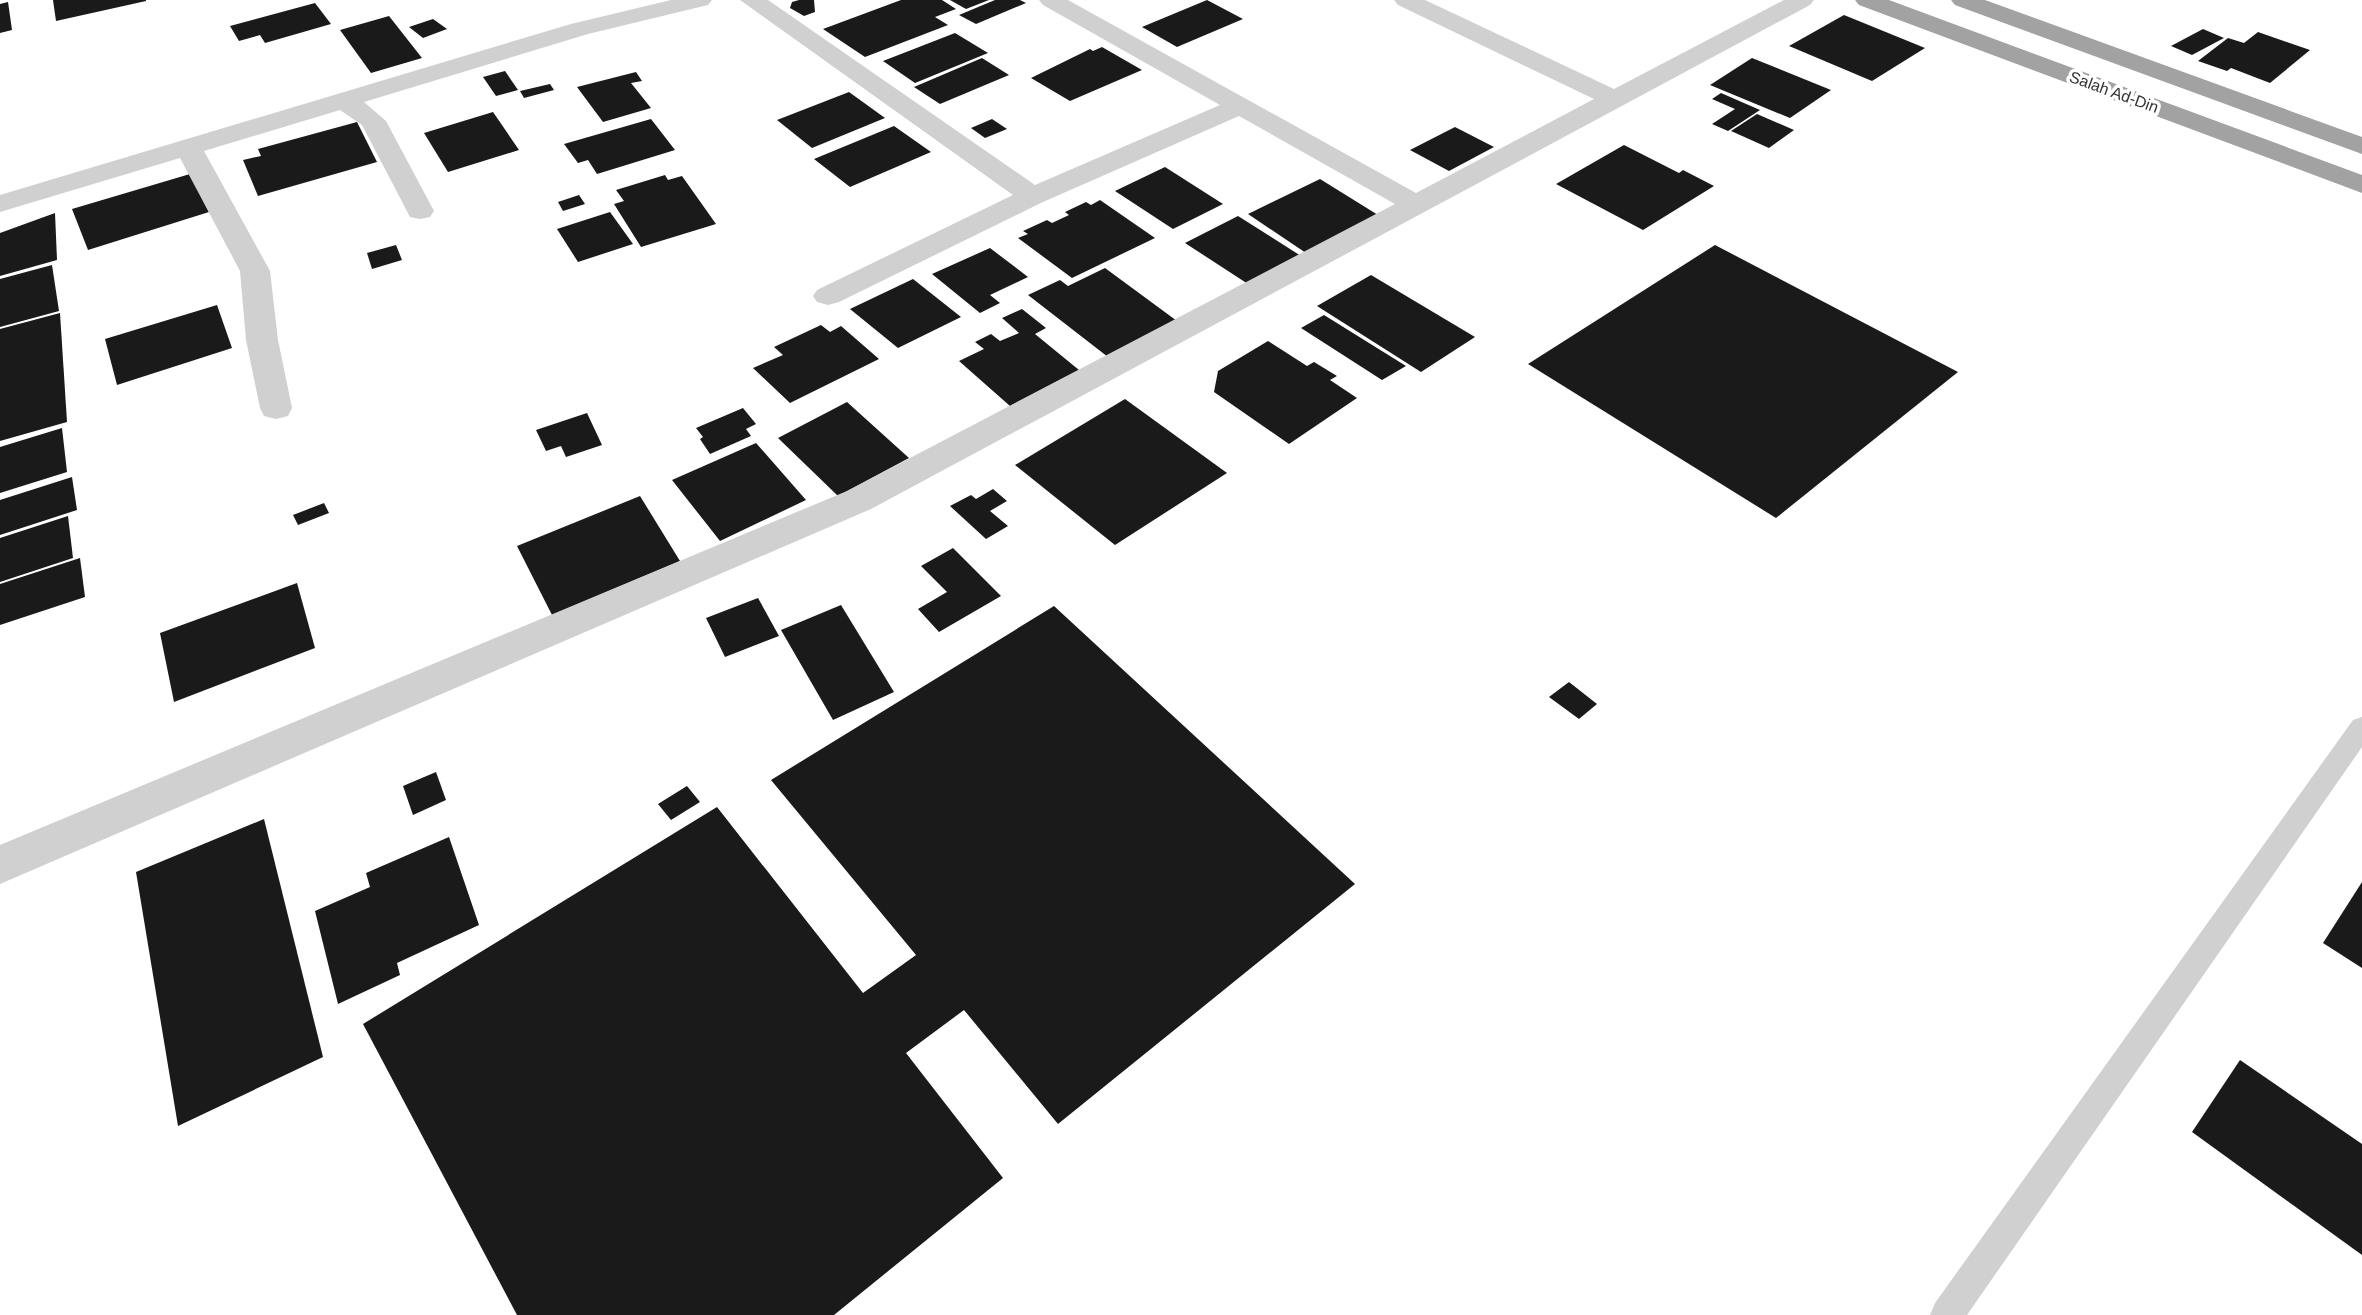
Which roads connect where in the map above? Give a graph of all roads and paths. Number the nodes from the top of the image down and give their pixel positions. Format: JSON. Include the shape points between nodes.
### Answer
{"nodes":[{"id":1,"x":701,"y":0,"type":"edge"},
{"id":2,"x":752,"y":0,"type":"edge"},
{"id":3,"x":1051,"y":0,"type":"edge"},
{"id":4,"x":1406,"y":0,"type":"edge"},
{"id":5,"x":1802,"y":0,"type":"edge"},
{"id":6,"x":1867,"y":0,"type":"edge"},
{"id":7,"x":1963,"y":0,"type":"edge"},
{"id":8,"x":342,"y":99,"type":"junction"},
{"id":9,"x":1614,"y":99,"type":"junction"},
{"id":10,"x":1240,"y":106,"type":"junction"},
{"id":11,"x":2362,"y":146,"type":"edge"},
{"id":12,"x":188,"y":147,"type":"junction"},
{"id":13,"x":2362,"y":185,"type":"edge"},
{"id":14,"x":1033,"y":196,"type":"junction"},
{"id":15,"x":0,"y":204,"type":"edge"},
{"id":16,"x":1415,"y":204,"type":"junction"},
{"id":17,"x":419,"y":211,"type":"dead end"},
{"id":18,"x":828,"y":296,"type":"dead end"},
{"id":19,"x":276,"y":408,"type":"dead end"},
{"id":20,"x":2362,"y":727,"type":"edge"},
{"id":21,"x":0,"y":865,"type":"edge"},
{"id":22,"x":1947,"y":1315,"type":"edge"}],
"edges":[{"from":1,"to":8,"type":"street","via":[[580,29]]},
{"from":2,"to":14,"type":"street"},
{"from":3,"to":10,"type":"street"},
{"from":4,"to":9,"type":"street"},
{"from":5,"to":9,"type":"street"},
{"from":6,"to":13,"type":"highway","name":"Salah Ad-Din"},
{"from":7,"to":11,"type":"highway","name":"Salah Ad-Din"},
{"from":8,"to":12,"type":"street"},
{"from":8,"to":17,"type":"street","via":[[373,121]]},
{"from":9,"to":16,"type":"street"},
{"from":10,"to":14,"type":"street"},
{"from":10,"to":16,"type":"street"},
{"from":12,"to":15,"type":"street"},
{"from":12,"to":19,"type":"street","via":[[255,271],[262,340]]},
{"from":14,"to":18,"type":"street"},
{"from":16,"to":21,"type":"street","via":[[859,500]]},
{"from":20,"to":22,"type":"lane"}]}
